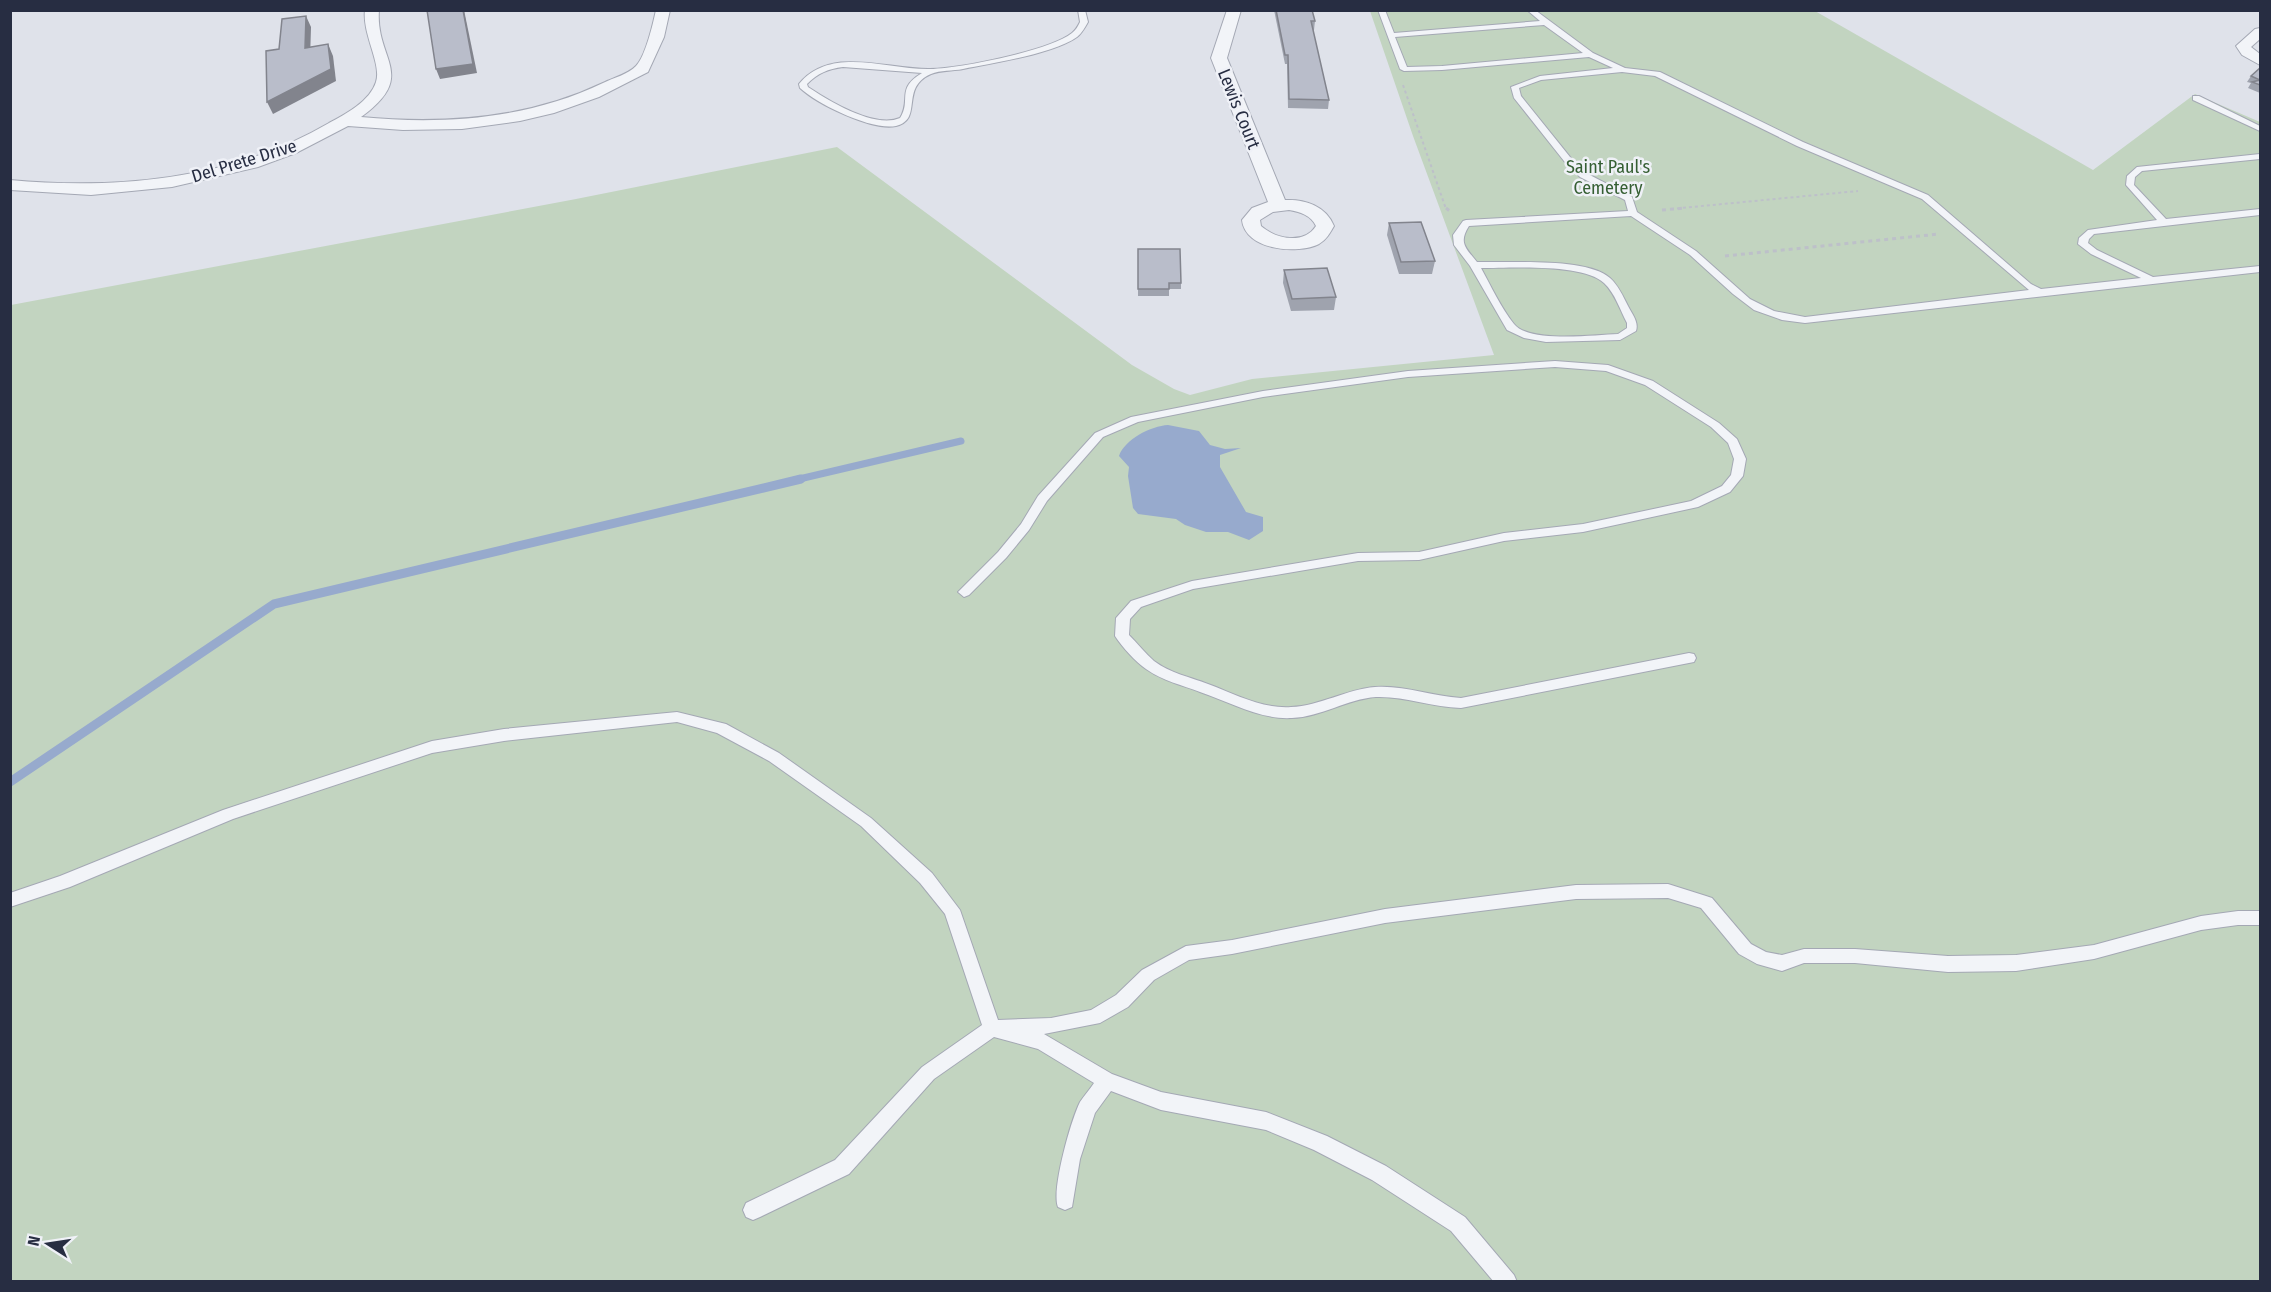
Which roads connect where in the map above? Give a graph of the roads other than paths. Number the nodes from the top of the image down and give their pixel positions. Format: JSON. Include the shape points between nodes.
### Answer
{"nodes":[{"id":1,"x":372,"y":10,"type":"edge"},
{"id":2,"x":663,"y":10,"type":"edge"},
{"id":3,"x":1081,"y":10,"type":"edge"},
{"id":4,"x":1234,"y":10,"type":"edge"},
{"id":5,"x":1381,"y":10,"type":"edge"},
{"id":6,"x":1530,"y":10,"type":"edge"},
{"id":7,"x":1546,"y":23,"type":"junction"},
{"id":8,"x":2260,"y":32,"type":"edge"},
{"id":9,"x":1391,"y":35,"type":"junction"},
{"id":10,"x":1590,"y":56,"type":"junction"},
{"id":11,"x":2260,"y":60,"type":"edge"},
{"id":12,"x":1623,"y":70,"type":"junction"},
{"id":13,"x":931,"y":71,"type":"junction"},
{"id":14,"x":2196,"y":98,"type":"dead end"},
{"id":15,"x":345,"y":121,"type":"junction"},
{"id":16,"x":2260,"y":129,"type":"edge"},
{"id":17,"x":2260,"y":156,"type":"edge"},
{"id":18,"x":10,"y":185,"type":"edge"},
{"id":19,"x":1278,"y":206,"type":"dead end"},
{"id":20,"x":2260,"y":212,"type":"edge"},
{"id":21,"x":1632,"y":213,"type":"junction"},
{"id":22,"x":2164,"y":222,"type":"junction"},
{"id":23,"x":1474,"y":265,"type":"junction"},
{"id":24,"x":2260,"y":269,"type":"edge"},
{"id":25,"x":2152,"y":280,"type":"junction"},
{"id":26,"x":2040,"y":292,"type":"junction"},
{"id":27,"x":964,"y":592,"type":"dead end"},
{"id":28,"x":1689,"y":657,"type":"dead end"},
{"id":29,"x":10,"y":900,"type":"edge"},
{"id":30,"x":2260,"y":918,"type":"edge"},
{"id":31,"x":992,"y":1028,"type":"junction"},
{"id":32,"x":1107,"y":1081,"type":"junction"},
{"id":33,"x":1065,"y":1200,"type":"dead end"},
{"id":34,"x":753,"y":1210,"type":"dead end"},
{"id":35,"x":1507,"y":1281,"type":"edge"}],
"edges":[{"from":1,"to":15,"type":"street","name":"Del Prete Drive","via":[[371,31],[384,66],[384,81],[372,98]]},
{"from":2,"to":15,"type":"street","via":[[657,38],[643,69],[574,101],[535,113],[442,126]]},
{"from":3,"to":13,"type":"lane","via":[[1082,26],[1072,37],[1000,59]]},
{"from":4,"to":19,"type":"street","name":"Lewis Court","via":[[1219,58]]},
{"from":5,"to":9,"type":"lane"},
{"from":6,"to":7,"type":"lane"},
{"from":7,"to":9,"type":"lane"},
{"from":7,"to":10,"type":"lane"},
{"from":8,"to":11,"type":"street","via":[[2243,46]]},
{"from":9,"to":10,"type":"lane","via":[[1404,69]]},
{"from":10,"to":12,"type":"lane"},
{"from":12,"to":21,"type":"lane","via":[[1540,78],[1515,87],[1517,96],[1567,159],[1583,175],[1629,199]]},
{"from":12,"to":26,"type":"lane","via":[[1657,74],[1800,144],[1925,198]]},
{"from":13,"to":13,"type":"lane","via":[[910,87],[905,118],[892,123],[855,115],[812,95],[803,84],[819,71],[838,65]]},
{"from":14,"to":16,"type":"lane"},
{"from":15,"to":18,"type":"street","name":"Del Prete Drive","via":[[259,160],[190,178],[87,190]]},
{"from":17,"to":22,"type":"lane","via":[[2140,169],[2132,176],[2130,185]]},
{"from":20,"to":22,"type":"lane"},
{"from":21,"to":23,"type":"lane","via":[[1466,223],[1458,235]]},
{"from":21,"to":26,"type":"lane","via":[[1701,258],[1753,307],[1780,318],[1805,320]]},
{"from":22,"to":25,"type":"lane","via":[[2091,232],[2084,238],[2083,244],[2094,252]]},
{"from":23,"to":23,"type":"lane","via":[[1511,328],[1528,336],[1620,338],[1632,330],[1632,323],[1606,279],[1593,271],[1575,267]]},
{"from":24,"to":25,"type":"lane"},
{"from":25,"to":26,"type":"lane"},
{"from":27,"to":28,"type":"lane","via":[[1002,555],[1042,498],[1099,435],[1135,419],[1263,394],[1408,374],[1528,365],[1589,366],[1608,368],[1649,383],[1715,425],[1733,442],[1740,459],[1737,476],[1713,497],[1654,514],[1583,528],[1504,537],[1419,556],[1358,557],[1192,585],[1137,604],[1123,618],[1122,636],[1150,665],[1182,682],[1244,704],[1291,713],[1373,692],[1461,703]]},
{"from":29,"to":31,"type":"lane","via":[[64,882],[228,814],[432,747],[504,735],[677,717],[721,728],[774,757],[866,822],[926,878],[952,910]]},
{"from":30,"to":31,"type":"lane","via":[[2202,923],[2094,952],[2016,963],[1948,964],[1804,956],[1782,963],[1745,949],[1706,903],[1668,891],[1576,892],[1385,916],[1186,953],[1148,975],[1122,1001],[1094,1017],[1052,1026]]},
{"from":31,"to":32,"type":"lane","via":[[1042,1042]]},
{"from":31,"to":34,"type":"lane","via":[[928,1073],[842,1167]]},
{"from":32,"to":33,"type":"lane","via":[[1087,1108],[1071,1159]]},
{"from":32,"to":35,"type":"lane","via":[[1161,1101],[1266,1121],[1320,1143],[1379,1173],[1458,1224]]}]}
